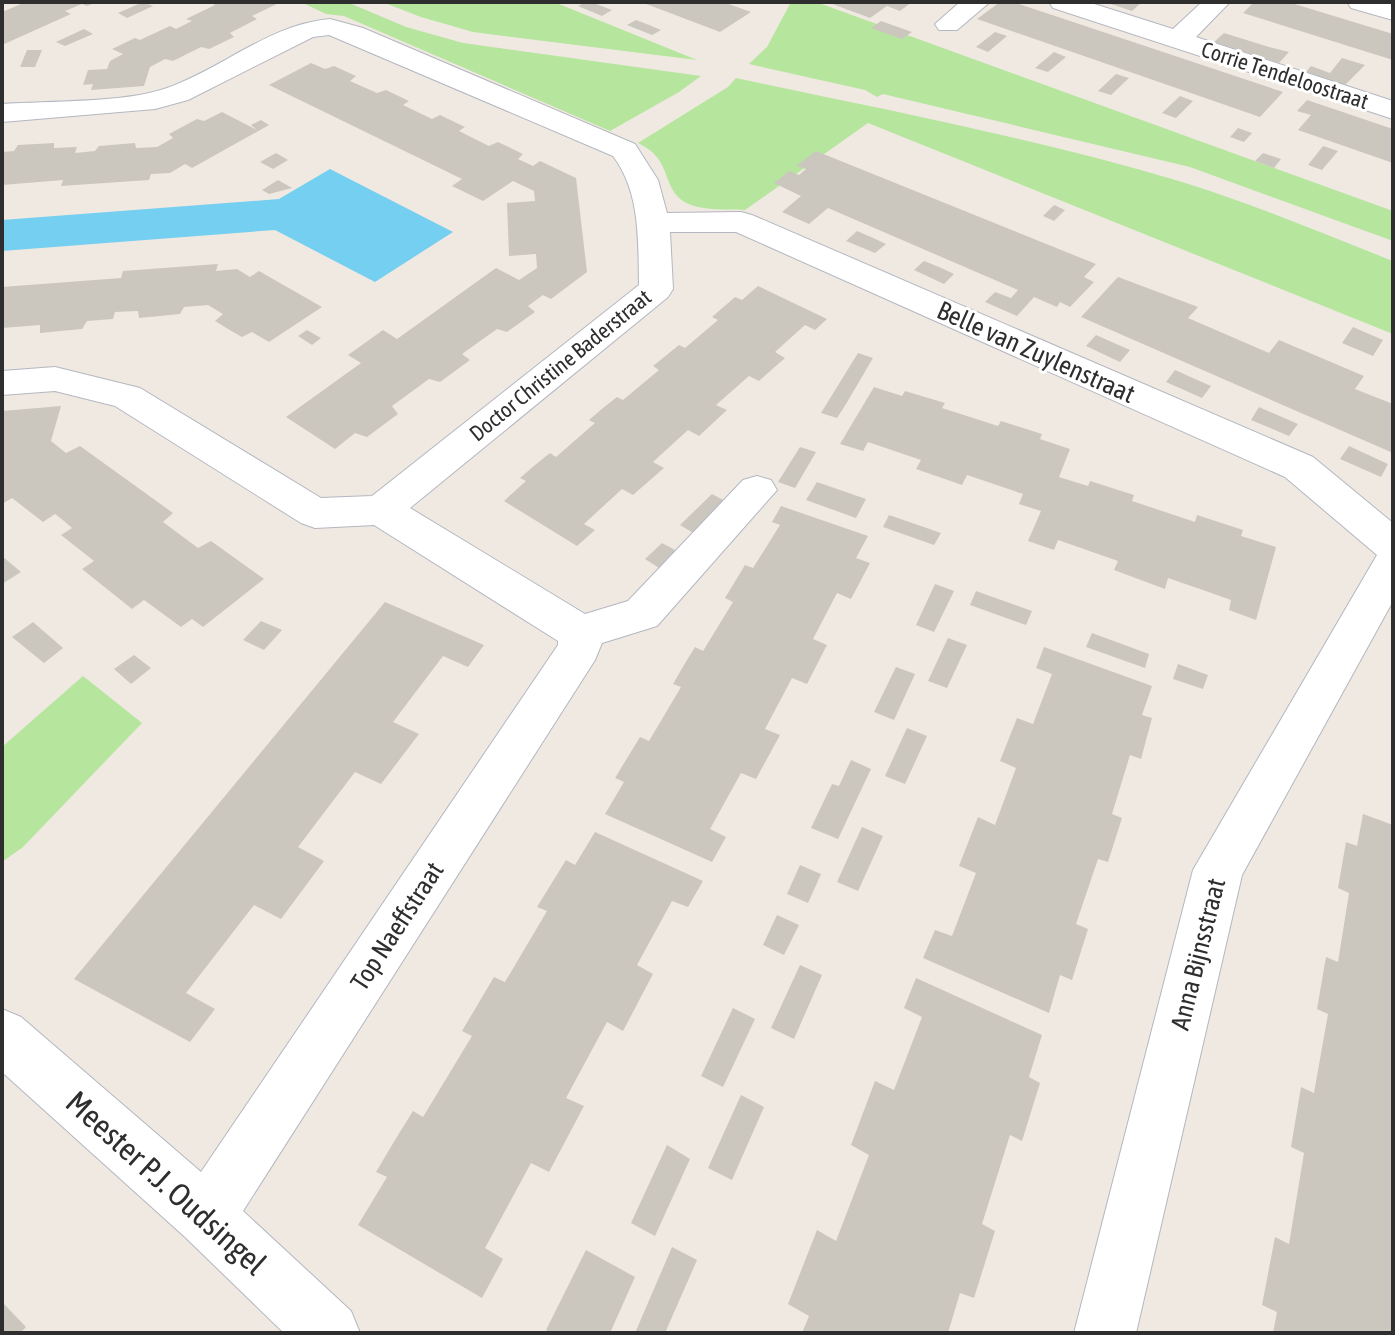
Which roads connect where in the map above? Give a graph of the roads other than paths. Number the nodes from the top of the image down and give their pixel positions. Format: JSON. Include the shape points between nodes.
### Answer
{"nodes":[{"id":1,"x":977,"y":2,"type":"edge"},
{"id":2,"x":1062,"y":2,"type":"edge"},
{"id":3,"x":1217,"y":2,"type":"edge"},
{"id":4,"x":1360,"y":2,"type":"edge"},
{"id":5,"x":1393,"y":12,"type":"edge"},
{"id":6,"x":948,"y":24,"type":"dead end"},
{"id":7,"x":1177,"y":40,"type":"junction"},
{"id":8,"x":1393,"y":110,"type":"edge"},
{"id":9,"x":2,"y":113,"type":"edge"},
{"id":10,"x":653,"y":223,"type":"junction"},
{"id":11,"x":2,"y":383,"type":"edge"},
{"id":12,"x":757,"y":490,"type":"dead end"},
{"id":13,"x":381,"y":510,"type":"junction"},
{"id":14,"x":1393,"y":546,"type":"edge"},
{"id":15,"x":1393,"y":563,"type":"edge"},
{"id":16,"x":580,"y":633,"type":"junction"},
{"id":17,"x":2,"y":1036,"type":"edge"},
{"id":18,"x":206,"y":1216,"type":"junction"},
{"id":19,"x":329,"y":1333,"type":"edge"},
{"id":20,"x":1105,"y":1333,"type":"edge"}],
"edges":[{"from":1,"to":6,"type":"street"},
{"from":2,"to":7,"type":"street","name":"Corrie Tendeloostraat"},
{"from":3,"to":7,"type":"street","name":"Corrie Tendeloostraat"},
{"from":4,"to":5,"type":"street"},
{"from":7,"to":8,"type":"street","name":"Corrie Tendeloostraat"},
{"from":9,"to":10,"type":"street","name":"Doctor Christine Baderstraat","via":[[156,100],[307,29],[330,27],[624,150],[636,163]]},
{"from":10,"to":13,"type":"street","name":"Doctor Christine Baderstraat","via":[[656,289]]},
{"from":10,"to":14,"type":"street","name":"Belle van Zuylenstraat","via":[[741,222],[1299,467]]},
{"from":11,"to":13,"type":"street","via":[[55,379],[127,397],[315,513]]},
{"from":12,"to":16,"type":"street","via":[[642,614]]},
{"from":13,"to":16,"type":"street"},
{"from":15,"to":20,"type":"street","name":"Anna Bijnsstraat","via":[[1218,870]]},
{"from":16,"to":18,"type":"street","name":"Top Naeffstraat","via":[[580,648]]},
{"from":17,"to":18,"type":"street","name":"Meester P.J. Oudsingel"},
{"from":18,"to":19,"type":"street","name":"Meester P.J. Oudsingel"}]}
